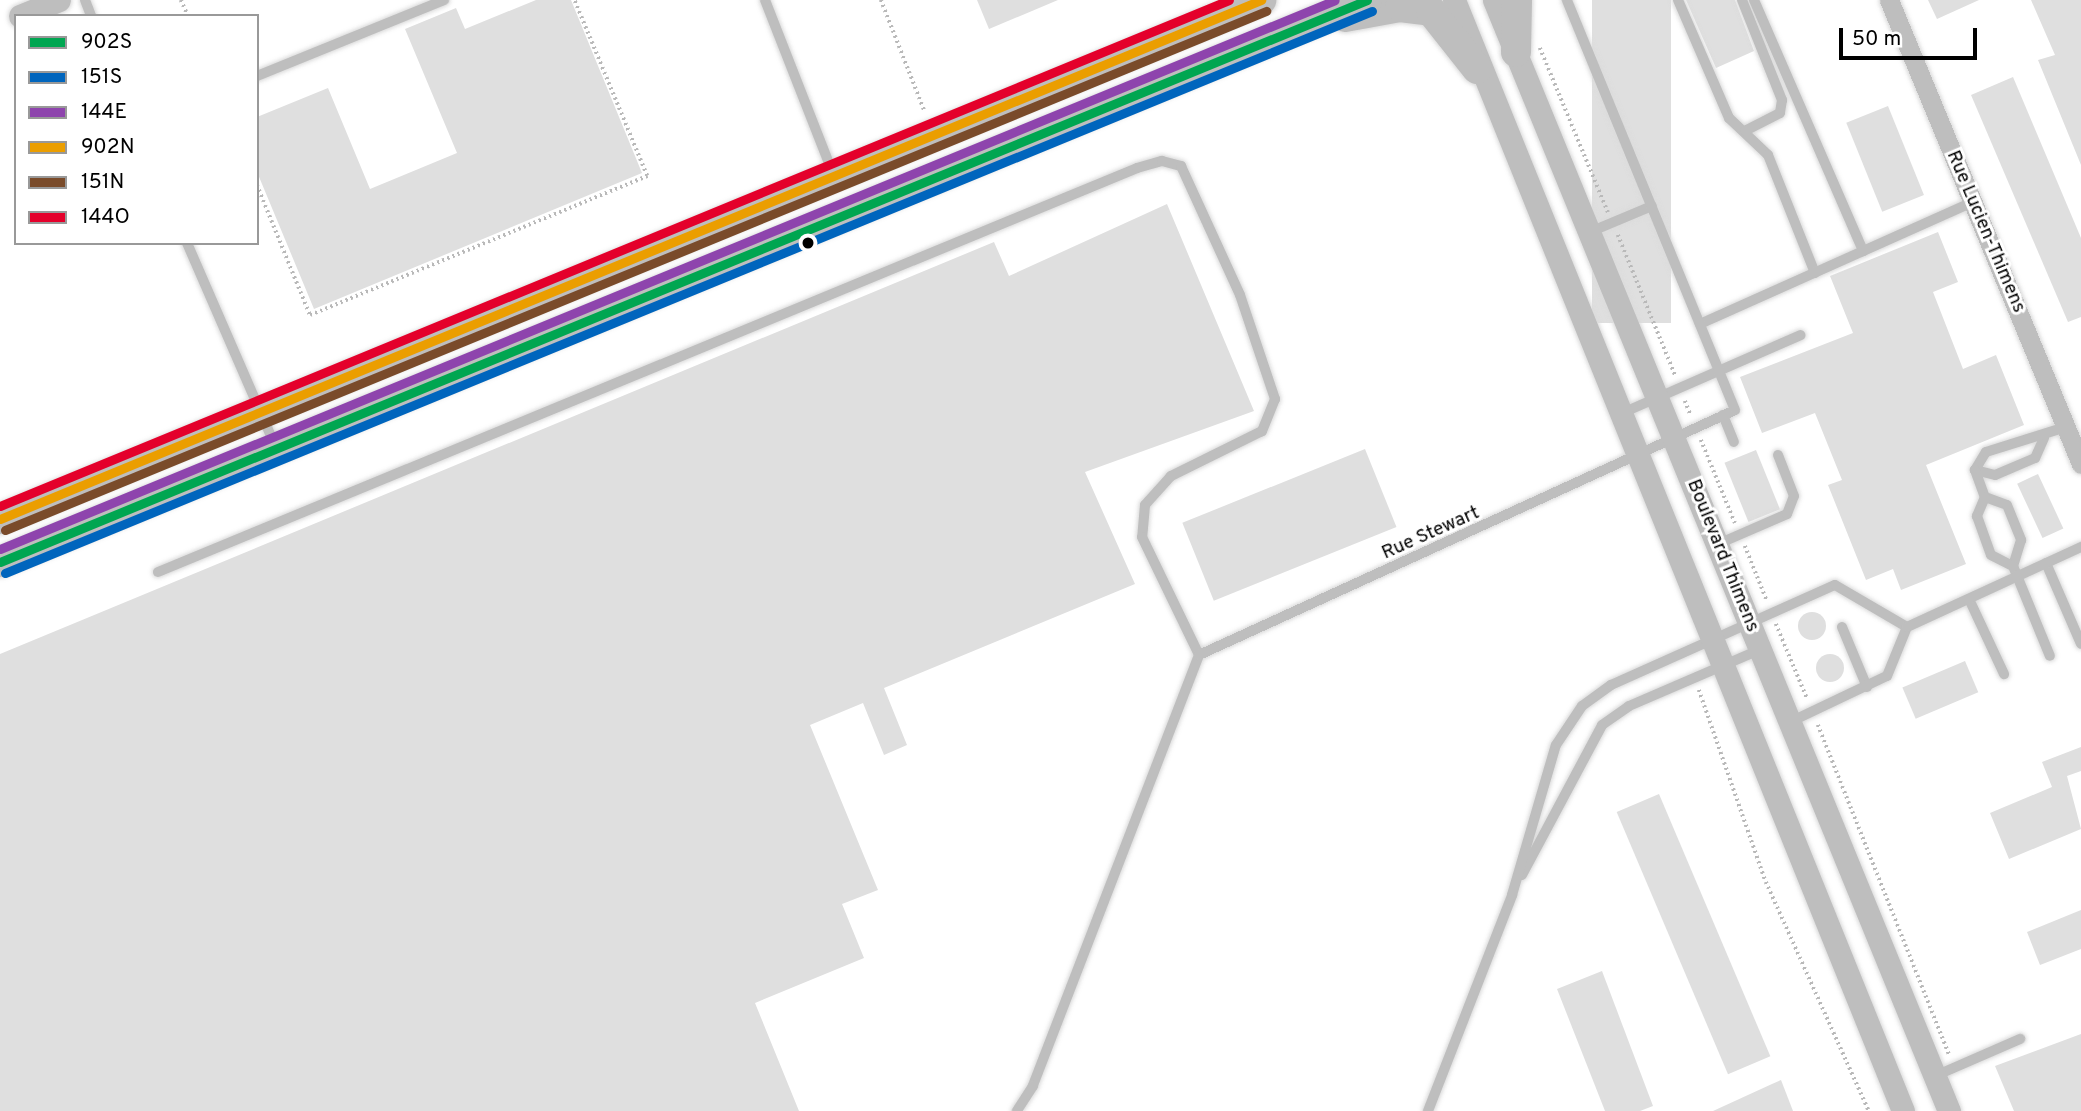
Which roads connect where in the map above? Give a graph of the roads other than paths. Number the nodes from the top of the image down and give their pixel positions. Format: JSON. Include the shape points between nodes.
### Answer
{"nodes":[{"id":1,"x":59,"y":0,"type":"edge"},
{"id":2,"x":444,"y":0,"type":"edge"},
{"id":3,"x":765,"y":0,"type":"edge"},
{"id":4,"x":1261,"y":0,"type":"edge"},
{"id":5,"x":1367,"y":0,"type":"edge"},
{"id":6,"x":1454,"y":0,"type":"edge"},
{"id":7,"x":1494,"y":0,"type":"edge"},
{"id":8,"x":1517,"y":0,"type":"edge"},
{"id":9,"x":1567,"y":0,"type":"edge"},
{"id":10,"x":1678,"y":0,"type":"edge"},
{"id":11,"x":1742,"y":0,"type":"edge"},
{"id":12,"x":1754,"y":0,"type":"edge"},
{"id":13,"x":1889,"y":0,"type":"edge"},
{"id":14,"x":25,"y":14,"type":"edge"},
{"id":15,"x":1311,"y":23,"type":"junction"},
{"id":16,"x":1525,"y":44,"type":"junction"},
{"id":17,"x":1477,"y":69,"type":"junction"},
{"id":18,"x":259,"y":75,"type":"edge"},
{"id":19,"x":1745,"y":131,"type":"junction"},
{"id":20,"x":833,"y":175,"type":"junction"},
{"id":21,"x":1973,"y":202,"type":"junction"},
{"id":22,"x":1652,"y":206,"type":"junction"},
{"id":23,"x":848,"y":214,"type":"junction"},
{"id":24,"x":1590,"y":232,"type":"junction"},
{"id":25,"x":188,"y":245,"type":"edge"},
{"id":26,"x":1863,"y":251,"type":"junction"},
{"id":27,"x":1815,"y":273,"type":"junction"},
{"id":28,"x":1700,"y":324,"type":"junction"},
{"id":29,"x":1801,"y":335,"type":"dead end"},
{"id":30,"x":1720,"y":371,"type":"junction"},
{"id":31,"x":1658,"y":398,"type":"junction"},
{"id":32,"x":260,"y":411,"type":"junction"},
{"id":33,"x":1723,"y":415,"type":"junction"},
{"id":34,"x":1617,"y":416,"type":"junction"},
{"id":35,"x":2066,"y":427,"type":"junction"},
{"id":36,"x":2044,"y":438,"type":"junction"},
{"id":37,"x":1675,"y":440,"type":"junction"},
{"id":38,"x":1734,"y":442,"type":"dead end"},
{"id":39,"x":276,"y":449,"type":"junction"},
{"id":40,"x":1779,"y":455,"type":"dead end"},
{"id":41,"x":1634,"y":458,"type":"junction"},
{"id":42,"x":2081,"y":464,"type":"edge"},
{"id":43,"x":1975,"y":470,"type":"junction"},
{"id":44,"x":1985,"y":497,"type":"junction"},
{"id":45,"x":0,"y":519,"type":"edge"},
{"id":46,"x":1718,"y":545,"type":"junction"},
{"id":47,"x":2081,"y":547,"type":"edge"},
{"id":48,"x":0,"y":562,"type":"edge"},
{"id":49,"x":2046,"y":563,"type":"junction"},
{"id":50,"x":2013,"y":566,"type":"junction"},
{"id":51,"x":158,"y":572,"type":"dead end"},
{"id":52,"x":2017,"y":576,"type":"junction"},
{"id":53,"x":1969,"y":599,"type":"junction"},
{"id":54,"x":1749,"y":623,"type":"junction"},
{"id":55,"x":1842,"y":627,"type":"dead end"},
{"id":56,"x":1907,"y":627,"type":"junction"},
{"id":57,"x":1710,"y":641,"type":"junction"},
{"id":58,"x":2081,"y":644,"type":"edge"},
{"id":59,"x":1760,"y":650,"type":"junction"},
{"id":60,"x":1199,"y":655,"type":"junction"},
{"id":61,"x":2050,"y":656,"type":"dead end"},
{"id":62,"x":1721,"y":667,"type":"junction"},
{"id":63,"x":2004,"y":674,"type":"dead end"},
{"id":64,"x":1867,"y":687,"type":"junction"},
{"id":65,"x":1789,"y":723,"type":"junction"},
{"id":66,"x":1512,"y":895,"type":"junction"},
{"id":67,"x":2020,"y":1039,"type":"dead end"},
{"id":68,"x":1934,"y":1076,"type":"junction"},
{"id":69,"x":1017,"y":1111,"type":"edge"},
{"id":70,"x":1428,"y":1111,"type":"edge"},
{"id":71,"x":1903,"y":1111,"type":"edge"},
{"id":72,"x":1949,"y":1111,"type":"edge"}],
"edges":[{"from":1,"to":14,"type":"street"},
{"from":2,"to":18,"type":"lane"},
{"from":3,"to":20,"type":"lane"},
{"from":4,"to":20,"type":"main road"},
{"from":5,"to":15,"type":"main road"},
{"from":6,"to":17,"type":"street"},
{"from":7,"to":16,"type":"street","name":"Boulevard Thimens"},
{"from":8,"to":16,"type":"main road"},
{"from":9,"to":22,"type":"lane"},
{"from":10,"to":19,"type":"lane","via":[[1729,118]]},
{"from":11,"to":19,"type":"lane","via":[[1782,100],[1780,113]]},
{"from":12,"to":26,"type":"lane"},
{"from":13,"to":21,"type":"street","name":"Rue Lucien-Thimens"},
{"from":15,"to":17,"type":"main road","via":[[1400,6],[1423,9],[1445,22]]},
{"from":15,"to":23,"type":"main road"},
{"from":16,"to":24,"type":"street","name":"Boulevard Thimens"},
{"from":17,"to":34,"type":"street"},
{"from":19,"to":27,"type":"lane","via":[[1768,155]]},
{"from":20,"to":23,"type":"main road"},
{"from":20,"to":32,"type":"main road"},
{"from":21,"to":26,"type":"lane"},
{"from":21,"to":35,"type":"street","name":"Rue Lucien-Thimens"},
{"from":22,"to":24,"type":"lane"},
{"from":22,"to":28,"type":"lane"},
{"from":23,"to":39,"type":"main road"},
{"from":24,"to":31,"type":"street","name":"Boulevard Thimens"},
{"from":25,"to":32,"type":"lane"},
{"from":26,"to":27,"type":"lane"},
{"from":27,"to":28,"type":"lane"},
{"from":28,"to":30,"type":"lane"},
{"from":29,"to":30,"type":"lane"},
{"from":30,"to":31,"type":"lane"},
{"from":30,"to":33,"type":"lane","via":[[1735,410]]},
{"from":31,"to":34,"type":"lane"},
{"from":31,"to":37,"type":"street","name":"Boulevard Thimens"},
{"from":32,"to":39,"type":"lane"},
{"from":32,"to":45,"type":"main road"},
{"from":33,"to":37,"type":"lane","name":"Rue Stewart"},
{"from":33,"to":38,"type":"lane"},
{"from":34,"to":41,"type":"street"},
{"from":35,"to":36,"type":"lane"},
{"from":35,"to":42,"type":"street","name":"Rue Lucien-Thimens"},
{"from":36,"to":43,"type":"lane","via":[[2024,435],[1986,452]]},
{"from":36,"to":43,"type":"lane","via":[[2035,458],[1995,475]]},
{"from":37,"to":41,"type":"lane","name":"Rue Stewart"},
{"from":37,"to":46,"type":"street","name":"Boulevard Thimens"},
{"from":39,"to":48,"type":"main road"},
{"from":40,"to":46,"type":"lane","via":[[1794,496],[1787,514]]},
{"from":41,"to":57,"type":"street"},
{"from":41,"to":60,"type":"lane","name":"Rue Stewart"},
{"from":43,"to":44,"type":"lane"},
{"from":44,"to":50,"type":"lane","via":[[1977,516],[1991,555]]},
{"from":44,"to":50,"type":"lane","via":[[2007,505],[2021,540]]},
{"from":46,"to":54,"type":"street","name":"Boulevard Thimens"},
{"from":47,"to":49,"type":"lane"},
{"from":49,"to":52,"type":"lane"},
{"from":49,"to":58,"type":"lane"},
{"from":50,"to":52,"type":"lane"},
{"from":51,"to":60,"type":"lane","via":[[1161,161],[1181,166],[1206,212],[1275,399],[1262,430],[1171,476],[1145,505],[1142,537]]},
{"from":52,"to":53,"type":"lane"},
{"from":52,"to":61,"type":"lane"},
{"from":53,"to":56,"type":"lane"},
{"from":53,"to":63,"type":"lane"},
{"from":54,"to":56,"type":"lane","via":[[1835,585]]},
{"from":54,"to":57,"type":"lane"},
{"from":54,"to":59,"type":"street","name":"Boulevard Thimens"},
{"from":55,"to":64,"type":"lane"},
{"from":56,"to":64,"type":"lane","via":[[1887,676]]},
{"from":57,"to":62,"type":"street"},
{"from":57,"to":66,"type":"lane","via":[[1611,685],[1574,716],[1550,760]]},
{"from":59,"to":62,"type":"lane"},
{"from":59,"to":65,"type":"street","name":"Boulevard Thimens"},
{"from":60,"to":69,"type":"lane","via":[[1033,1086]]},
{"from":62,"to":66,"type":"lane","via":[[1629,706],[1602,725]]},
{"from":62,"to":71,"type":"street"},
{"from":64,"to":65,"type":"lane"},
{"from":65,"to":68,"type":"street","name":"Boulevard Thimens"},
{"from":66,"to":70,"type":"lane"},
{"from":67,"to":68,"type":"lane"},
{"from":68,"to":72,"type":"street","name":"Boulevard Thimens"}]}
